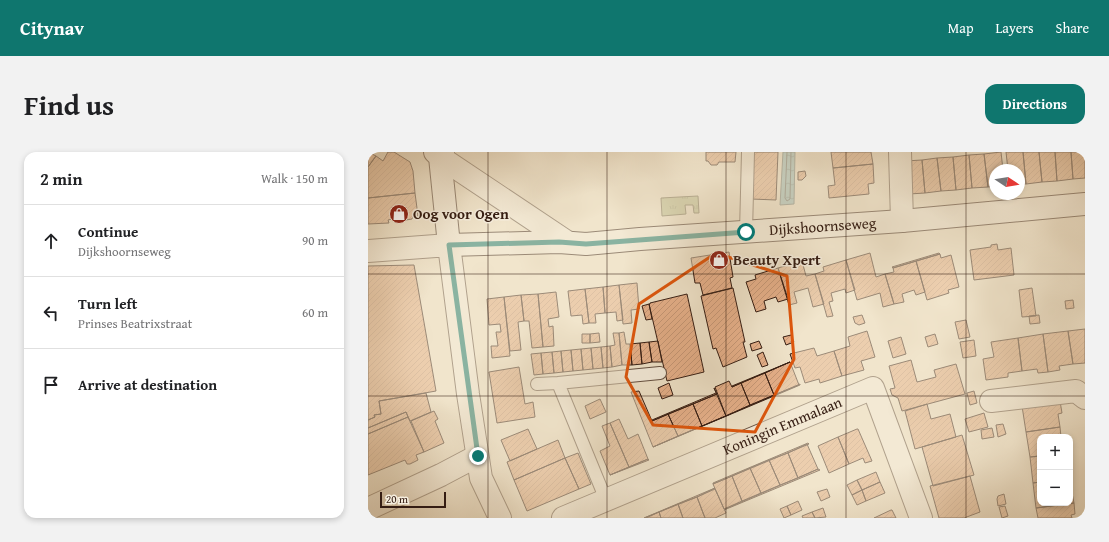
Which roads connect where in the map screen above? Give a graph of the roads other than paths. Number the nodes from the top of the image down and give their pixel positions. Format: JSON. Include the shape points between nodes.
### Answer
{"nodes":[{"id":1,"x":748,"y":152,"type":"edge"},
{"id":2,"x":900,"y":152,"type":"edge"},
{"id":3,"x":439,"y":154,"type":"edge"},
{"id":4,"x":1085,"y":204,"type":"edge"},
{"id":5,"x":902,"y":221,"type":"junction"},
{"id":6,"x":746,"y":232,"type":"junction"},
{"id":7,"x":567,"y":242,"type":"junction"},
{"id":8,"x":449,"y":245,"type":"junction"},
{"id":9,"x":368,"y":252,"type":"edge"},
{"id":10,"x":660,"y":373,"type":"dead end"},
{"id":11,"x":558,"y":383,"type":"junction"},
{"id":12,"x":537,"y":384,"type":"dead end"},
{"id":13,"x":1085,"y":398,"type":"edge"},
{"id":14,"x":991,"y":402,"type":"dead end"},
{"id":15,"x":478,"y":456,"type":"junction"},
{"id":16,"x":606,"y":500,"type":"junction"},
{"id":17,"x":368,"y":509,"type":"edge"},
{"id":18,"x":500,"y":518,"type":"edge"},
{"id":19,"x":563,"y":518,"type":"edge"},
{"id":20,"x":921,"y":518,"type":"edge"}],
"edges":[{"from":1,"to":6,"type":"lane"},
{"from":2,"to":5,"type":"street"},
{"from":3,"to":7,"type":"street"},
{"from":3,"to":8,"type":"street"},
{"from":4,"to":5,"type":"street","name":"Dijkshoornseweg"},
{"from":5,"to":6,"type":"street","name":"Dijkshoornseweg"},
{"from":6,"to":7,"type":"street","name":"Dijkshoornseweg","via":[[586,244]]},
{"from":7,"to":8,"type":"street","name":"Dijkshoornseweg"},
{"from":8,"to":9,"type":"street","name":"Dijkshoornseweg"},
{"from":8,"to":15,"type":"street"},
{"from":10,"to":11,"type":"lane"},
{"from":11,"to":12,"type":"lane"},
{"from":11,"to":16,"type":"lane"},
{"from":13,"to":14,"type":"street","via":[[1076,391]]},
{"from":15,"to":17,"type":"street"},
{"from":15,"to":18,"type":"street","via":[[481,478]]},
{"from":16,"to":19,"type":"street","name":"Koningin Emmalaan"},
{"from":16,"to":20,"type":"street","name":"Koningin Emmalaan","via":[[873,388]]}]}
